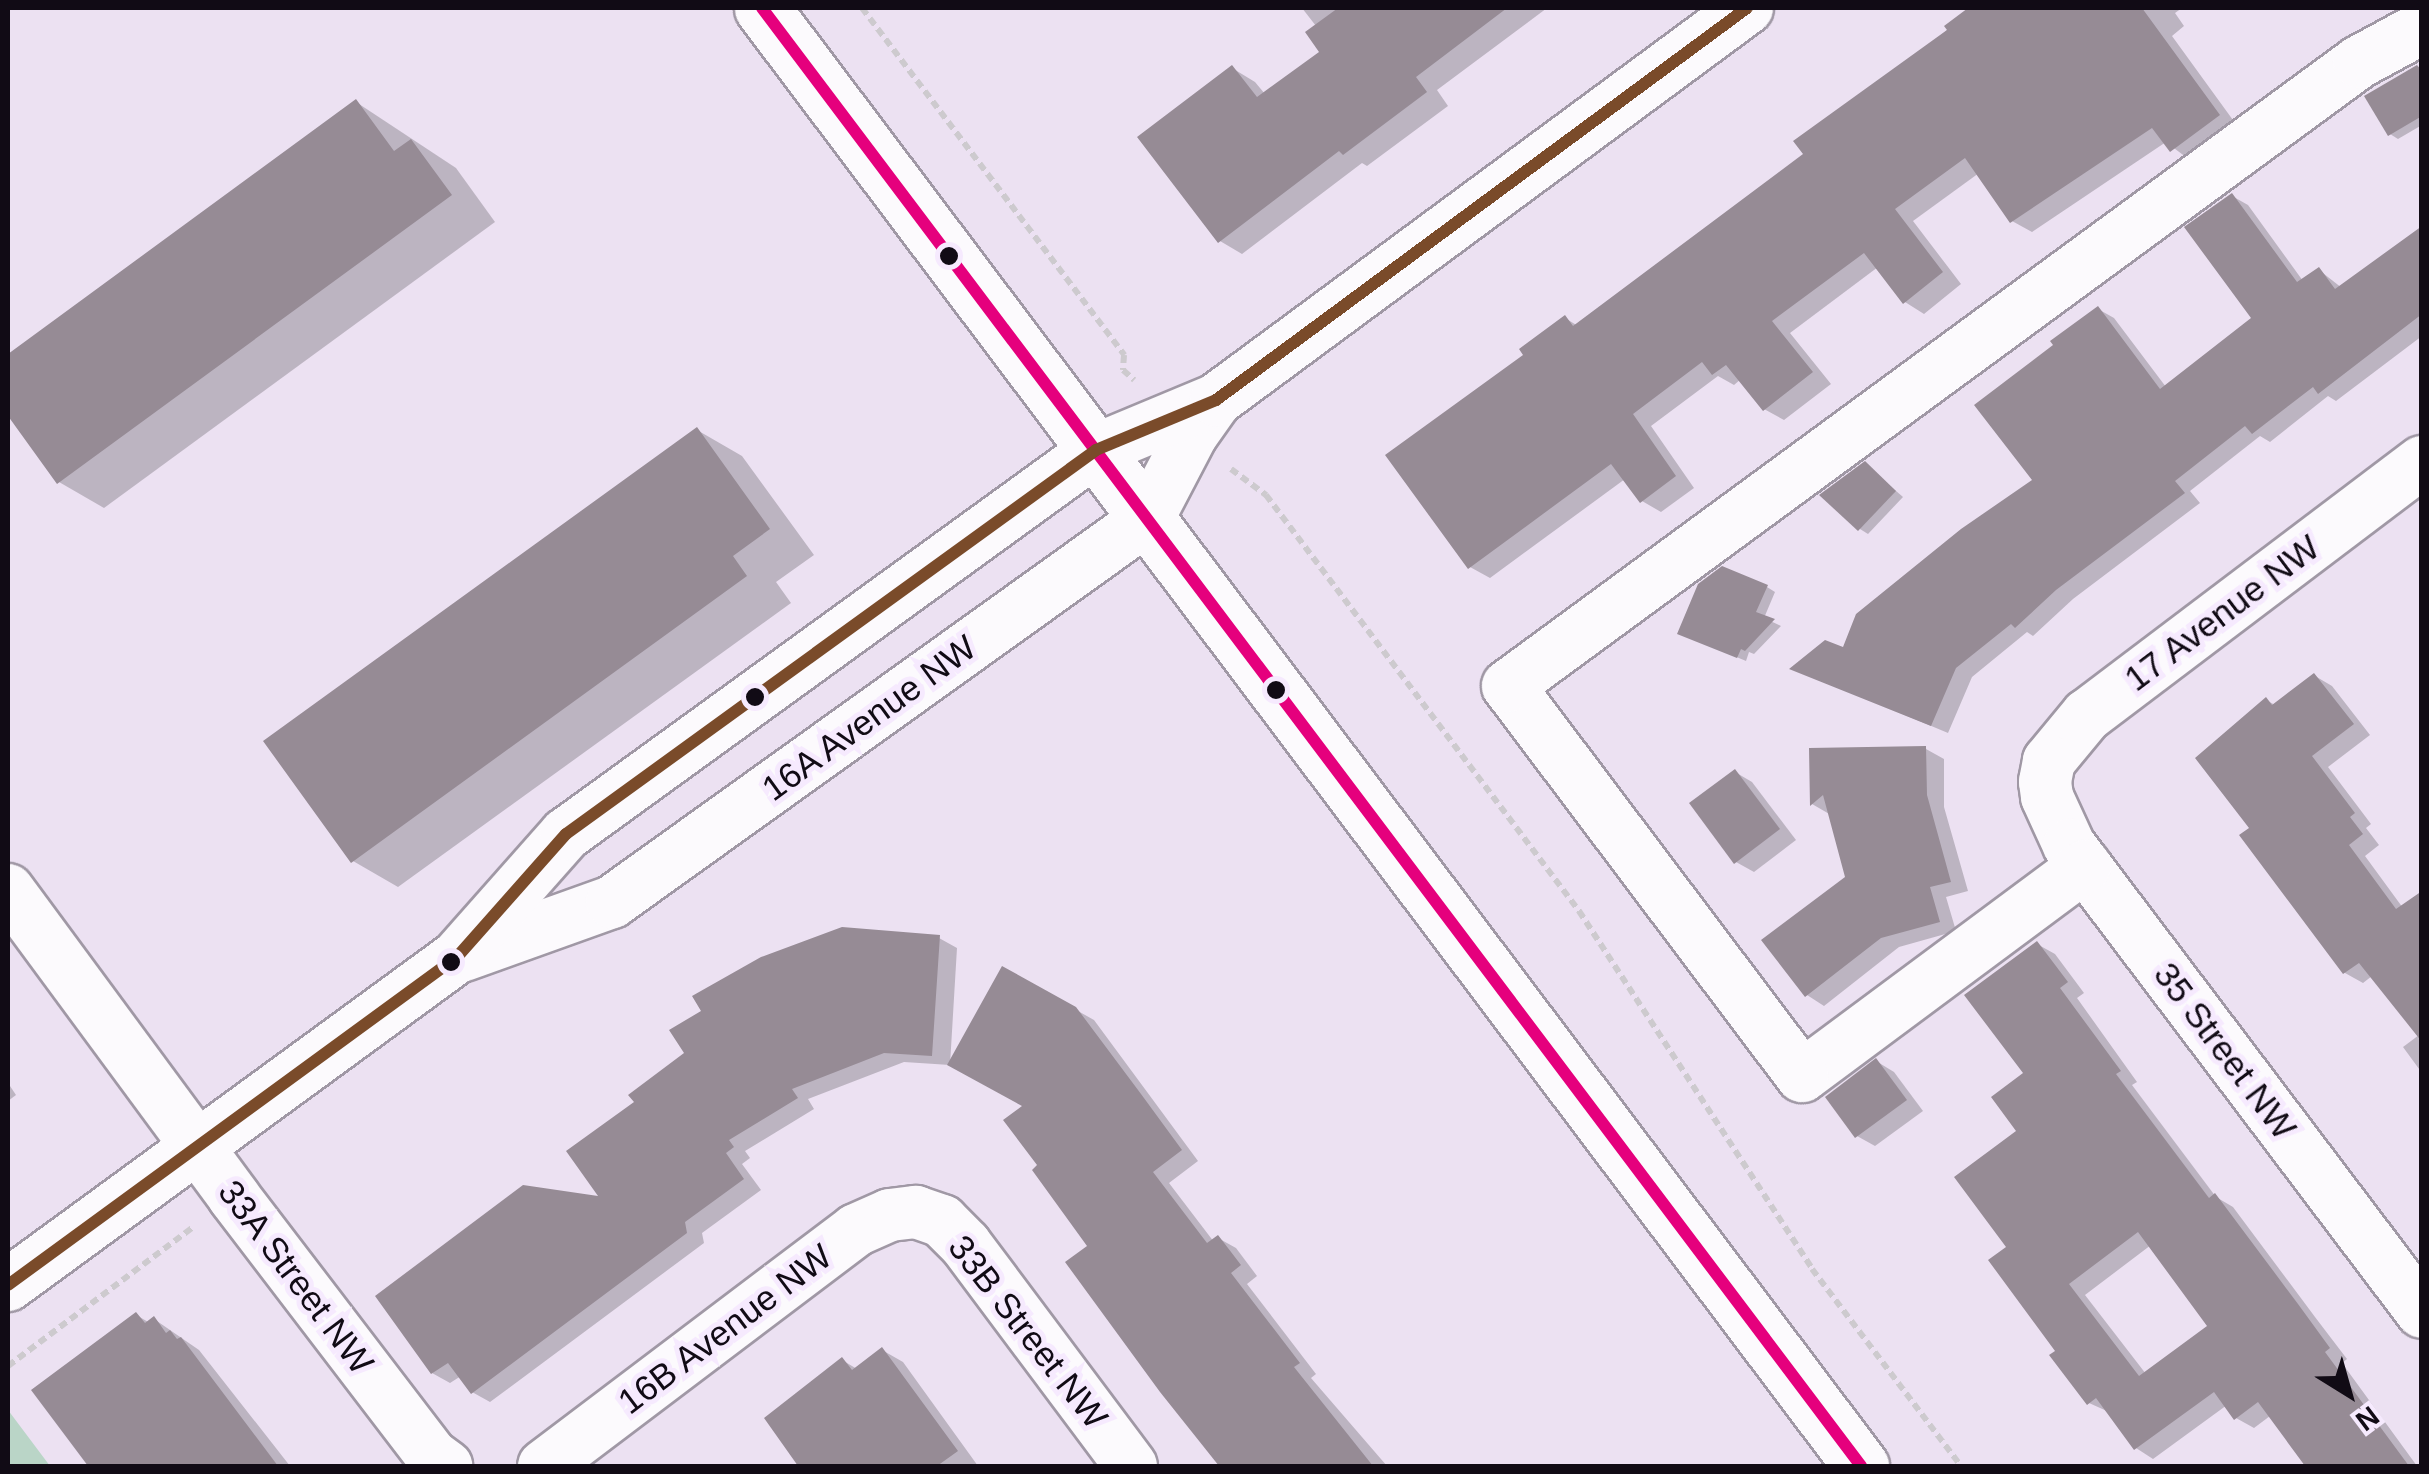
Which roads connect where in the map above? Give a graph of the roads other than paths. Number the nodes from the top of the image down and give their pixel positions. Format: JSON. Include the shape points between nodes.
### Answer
{"nodes":[{"id":1,"x":762,"y":8,"type":"edge"},
{"id":2,"x":1747,"y":8,"type":"edge"},
{"id":3,"x":2422,"y":28,"type":"edge"},
{"id":4,"x":1216,"y":400,"type":"junction"},
{"id":5,"x":1096,"y":450,"type":"junction"},
{"id":6,"x":2422,"y":462,"type":"edge"},
{"id":7,"x":1148,"y":518,"type":"junction"},
{"id":8,"x":2045,"y":782,"type":"joint"},
{"id":9,"x":2085,"y":866,"type":"junction"},
{"id":10,"x":8,"y":890,"type":"edge"},
{"id":11,"x":457,"y":957,"type":"junction"},
{"id":12,"x":198,"y":1146,"type":"junction"},
{"id":13,"x":916,"y":1212,"type":"joint"},
{"id":14,"x":8,"y":1285,"type":"edge"},
{"id":15,"x":2422,"y":1312,"type":"edge"},
{"id":16,"x":446,"y":1466,"type":"edge"},
{"id":17,"x":544,"y":1466,"type":"edge"},
{"id":18,"x":1131,"y":1466,"type":"edge"},
{"id":19,"x":1861,"y":1466,"type":"edge"}],
"edges":[{"from":1,"to":5,"type":"main road"},
{"from":2,"to":4,"type":"street","name":"16A Avenue NW"},
{"from":3,"to":9,"type":"street","via":[[2359,62],[1508,686],[1802,1076]]},
{"from":4,"to":5,"type":"street","name":"16A Avenue NW"},
{"from":4,"to":7,"type":"street","name":"16A Avenue NW"},
{"from":5,"to":7,"type":"main road"},
{"from":5,"to":11,"type":"street","name":"16A Avenue NW","via":[[566,834]]},
{"from":6,"to":8,"type":"street","name":"17 Avenue NW","via":[[2087,714],[2049,761]]},
{"from":7,"to":11,"type":"street","name":"16A Avenue NW","via":[[612,902]]},
{"from":7,"to":19,"type":"main road"},
{"from":8,"to":9,"type":"street","name":"35 Street NW","via":[[2058,824]]},
{"from":9,"to":15,"type":"street","name":"35 Street NW"},
{"from":10,"to":12,"type":"street","name":"33A Street NW"},
{"from":11,"to":12,"type":"street","name":"16A Avenue NW"},
{"from":12,"to":14,"type":"street","name":"16A Avenue NW"},
{"from":12,"to":16,"type":"street","name":"33A Street NW","via":[[431,1455]]},
{"from":13,"to":17,"type":"street","name":"16B Avenue NW","via":[[856,1230]]},
{"from":13,"to":18,"type":"street","name":"33B Street NW","via":[[942,1222],[965,1244]]}]}
